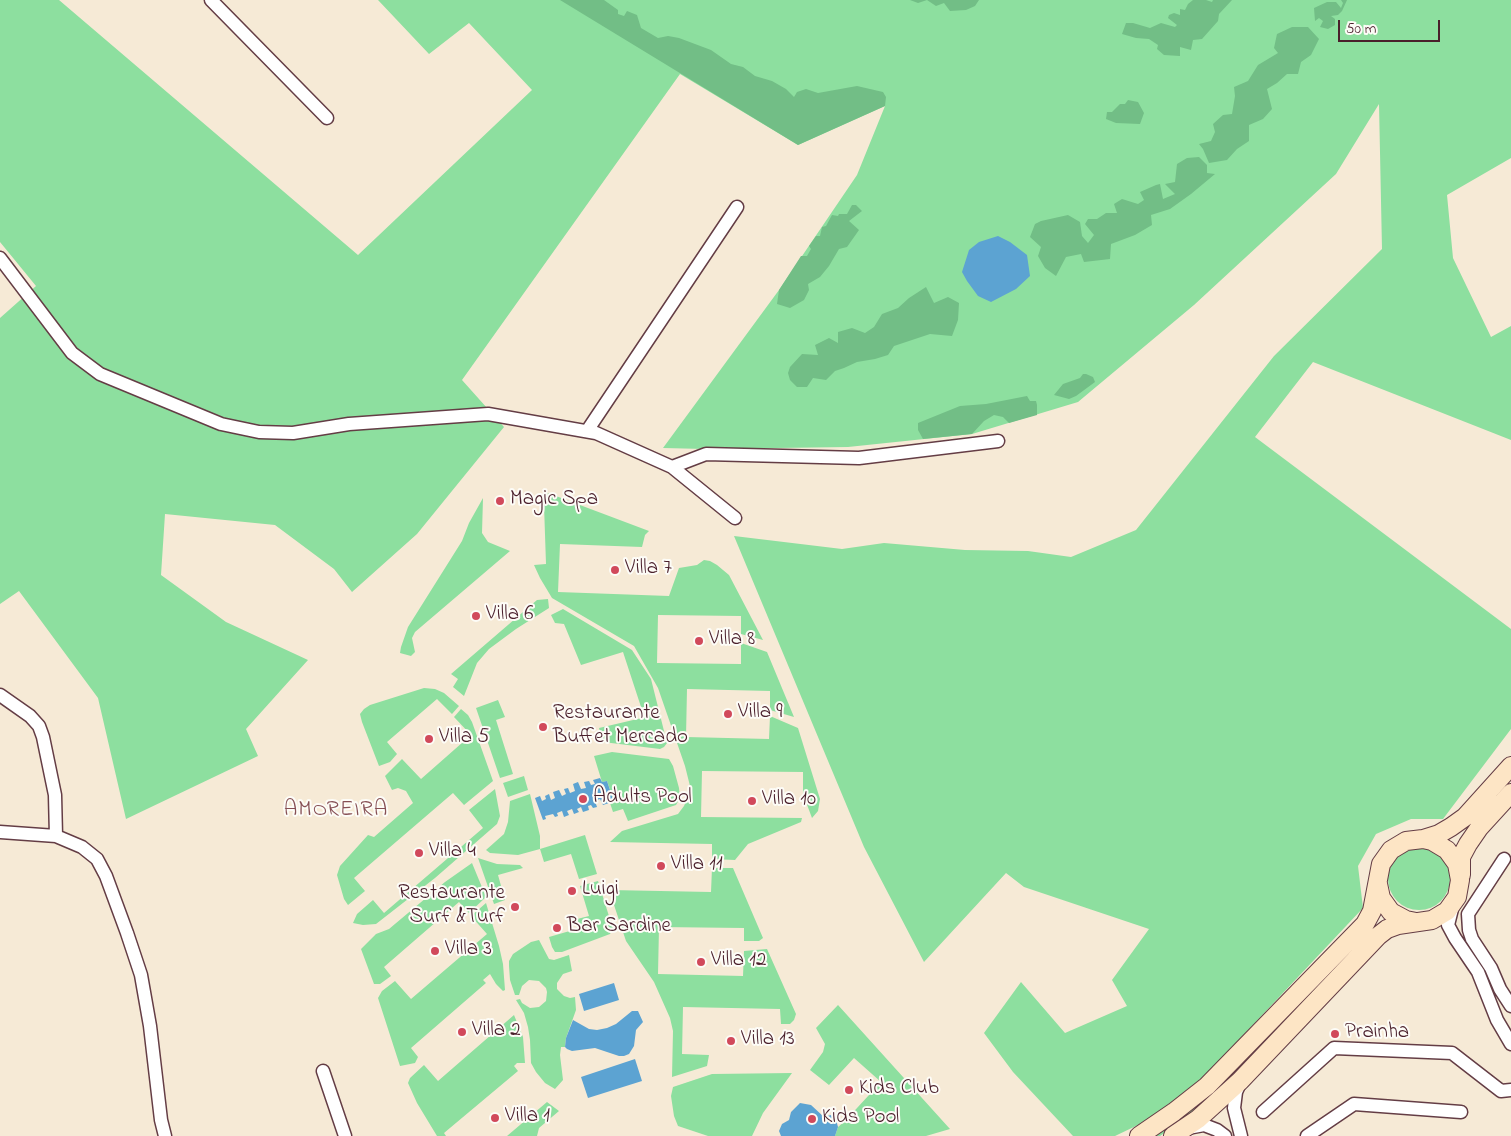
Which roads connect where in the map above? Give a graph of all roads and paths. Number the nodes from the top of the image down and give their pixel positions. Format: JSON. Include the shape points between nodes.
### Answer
{"nodes":[{"id":1,"x":211,"y":0,"type":"edge"},
{"id":2,"x":327,"y":118,"type":"dead end"},
{"id":3,"x":737,"y":207,"type":"dead end"},
{"id":4,"x":0,"y":258,"type":"edge"},
{"id":5,"x":587,"y":431,"type":"junction"},
{"id":6,"x":998,"y":441,"type":"dead end"},
{"id":7,"x":672,"y":467,"type":"junction"},
{"id":8,"x":735,"y":518,"type":"dead end"},
{"id":9,"x":0,"y":695,"type":"edge"},
{"id":10,"x":1511,"y":766,"type":"edge"},
{"id":11,"x":1511,"y":793,"type":"edge"},
{"id":12,"x":0,"y":832,"type":"edge"},
{"id":13,"x":56,"y":836,"type":"junction"},
{"id":14,"x":1423,"y":839,"type":"junction"},
{"id":15,"x":1504,"y":859,"type":"dead end"},
{"id":16,"x":1460,"y":880,"type":"junction"},
{"id":17,"x":1378,"y":881,"type":"junction"},
{"id":18,"x":1452,"y":905,"type":"junction"},
{"id":19,"x":1425,"y":921,"type":"junction"},
{"id":20,"x":1454,"y":938,"type":"junction"},
{"id":21,"x":1511,"y":1006,"type":"edge"},
{"id":22,"x":1511,"y":1044,"type":"edge"},
{"id":23,"x":323,"y":1071,"type":"dead end"},
{"id":24,"x":1240,"y":1081,"type":"junction"},
{"id":25,"x":1508,"y":1089,"type":"edge"},
{"id":26,"x":1262,"y":1112,"type":"dead end"},
{"id":27,"x":1462,"y":1112,"type":"dead end"},
{"id":28,"x":1178,"y":1133,"type":"edge"},
{"id":29,"x":165,"y":1136,"type":"edge"},
{"id":30,"x":345,"y":1136,"type":"edge"},
{"id":31,"x":1139,"y":1136,"type":"edge"},
{"id":32,"x":1225,"y":1136,"type":"edge"},
{"id":33,"x":1241,"y":1136,"type":"edge"},
{"id":34,"x":1307,"y":1136,"type":"edge"}],
"edges":[{"from":1,"to":2,"type":"street"},
{"from":3,"to":5,"type":"street"},
{"from":4,"to":5,"type":"street","via":[[72,353],[100,374],[221,424],[259,432],[292,433],[349,424],[488,414]]},
{"from":5,"to":7,"type":"street"},
{"from":6,"to":7,"type":"street","via":[[859,458],[706,454]]},
{"from":7,"to":8,"type":"street"},
{"from":9,"to":13,"type":"street","via":[[30,716],[41,732],[55,795]]},
{"from":10,"to":14,"type":"main road","via":[[1465,816],[1439,834]]},
{"from":11,"to":16,"type":"main road","via":[[1468,844],[1461,857]]},
{"from":12,"to":13,"type":"street"},
{"from":13,"to":29,"type":"street","via":[[82,847],[97,859],[127,932],[141,975]]},
{"from":14,"to":16,"type":"main road","via":[[1440,844],[1447,850],[1457,864]]},
{"from":14,"to":17,"type":"main road","via":[[1406,841],[1391,850],[1381,864]]},
{"from":15,"to":21,"type":"street","via":[[1468,914],[1472,939]]},
{"from":16,"to":18,"type":"main road"},
{"from":17,"to":19,"type":"main road","via":[[1381,898],[1392,912],[1406,920]]},
{"from":17,"to":31,"type":"main road","via":[[1372,911],[1365,924],[1207,1086]]},
{"from":18,"to":19,"type":"main road","via":[[1447,911]]},
{"from":18,"to":20,"type":"street","via":[[1448,925]]},
{"from":19,"to":20,"type":"street"},
{"from":19,"to":24,"type":"main road","via":[[1393,927],[1378,936]]},
{"from":20,"to":22,"type":"street","via":[[1478,972],[1497,1020]]},
{"from":23,"to":30,"type":"street"},
{"from":24,"to":28,"type":"main road","via":[[1198,1120]]},
{"from":24,"to":33,"type":"street","via":[[1234,1108]]},
{"from":25,"to":26,"type":"street","via":[[1452,1053],[1334,1048]]},
{"from":27,"to":34,"type":"street","via":[[1354,1104]]},
{"from":28,"to":32,"type":"street","via":[[1204,1126]]}]}
